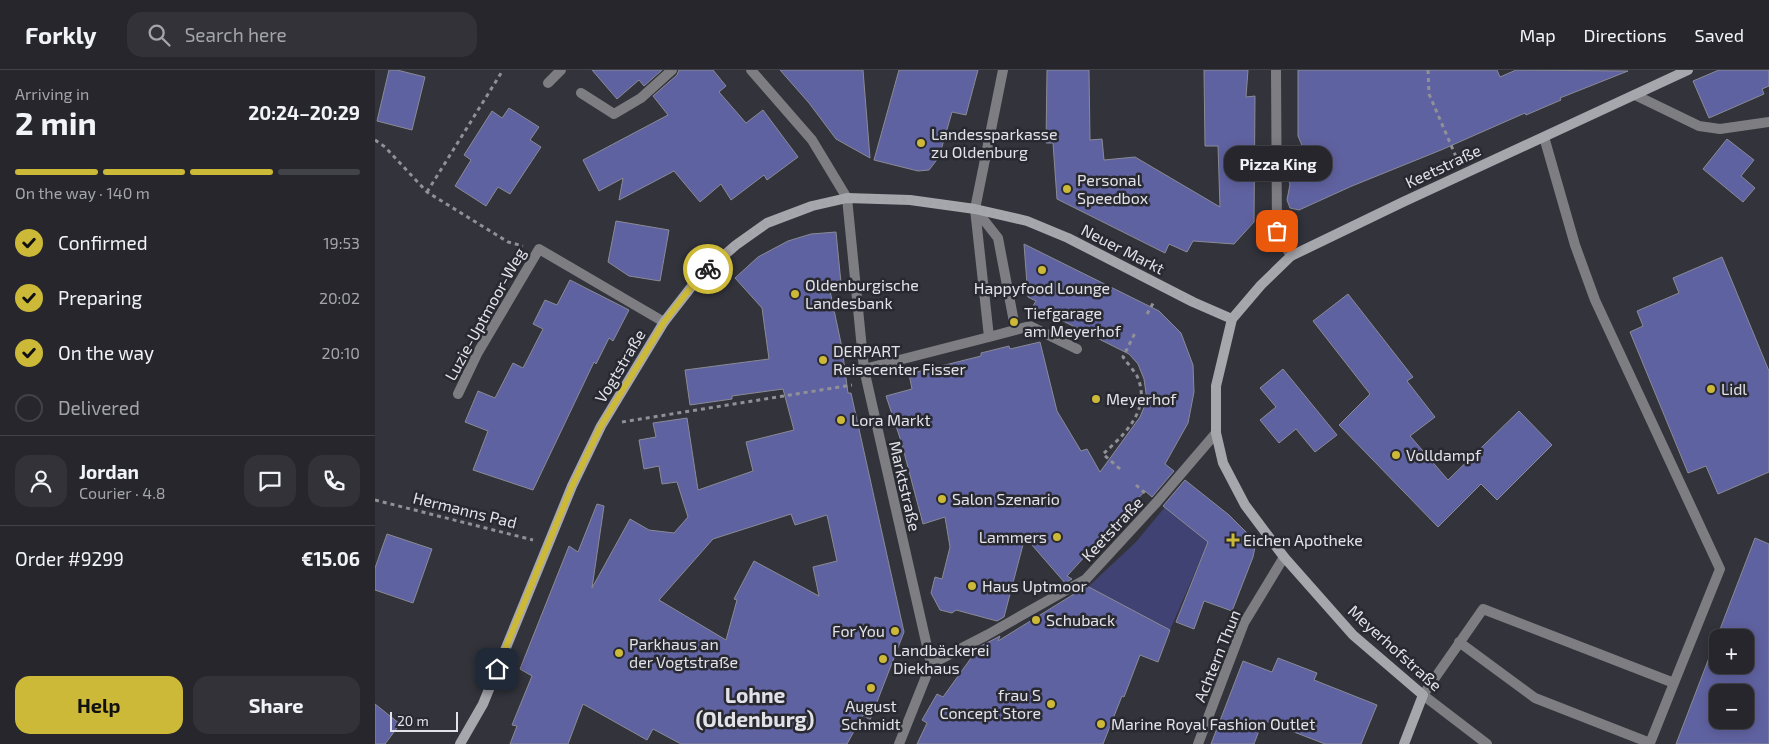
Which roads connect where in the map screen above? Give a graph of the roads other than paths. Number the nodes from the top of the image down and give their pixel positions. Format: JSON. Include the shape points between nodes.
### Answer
{"nodes":[{"id":1,"x":561,"y":70,"type":"edge"},
{"id":2,"x":671,"y":70,"type":"edge"},
{"id":3,"x":751,"y":70,"type":"edge"},
{"id":4,"x":1003,"y":70,"type":"edge"},
{"id":5,"x":1275,"y":70,"type":"edge"},
{"id":6,"x":1688,"y":70,"type":"edge"},
{"id":7,"x":548,"y":83,"type":"dead end"},
{"id":8,"x":581,"y":93,"type":"dead end"},
{"id":9,"x":1635,"y":95,"type":"junction"},
{"id":10,"x":1769,"y":122,"type":"edge"},
{"id":11,"x":1544,"y":137,"type":"junction"},
{"id":12,"x":847,"y":198,"type":"junction"},
{"id":13,"x":975,"y":209,"type":"junction"},
{"id":14,"x":1291,"y":256,"type":"junction"},
{"id":15,"x":1232,"y":320,"type":"junction"},
{"id":16,"x":664,"y":322,"type":"junction"},
{"id":17,"x":1014,"y":322,"type":"dead end"},
{"id":18,"x":989,"y":337,"type":"junction"},
{"id":19,"x":1077,"y":349,"type":"dead end"},
{"id":20,"x":864,"y":369,"type":"junction"},
{"id":21,"x":458,"y":394,"type":"dead end"},
{"id":22,"x":1217,"y":433,"type":"junction"},
{"id":23,"x":1284,"y":556,"type":"junction"},
{"id":24,"x":1459,"y":642,"type":"junction"},
{"id":25,"x":931,"y":664,"type":"junction"},
{"id":26,"x":1674,"y":683,"type":"junction"},
{"id":27,"x":1423,"y":695,"type":"junction"},
{"id":28,"x":461,"y":744,"type":"edge"},
{"id":29,"x":899,"y":744,"type":"edge"},
{"id":30,"x":1198,"y":744,"type":"edge"},
{"id":31,"x":1404,"y":744,"type":"edge"},
{"id":32,"x":1487,"y":744,"type":"edge"}],
"edges":[{"from":1,"to":7,"type":"street"},
{"from":2,"to":8,"type":"street","via":[[641,98],[614,114]]},
{"from":3,"to":12,"type":"street","via":[[812,140]]},
{"from":4,"to":13,"type":"street"},
{"from":5,"to":14,"type":"street","via":[[1277,231]]},
{"from":6,"to":9,"type":"street","name":"Keetstraße"},
{"from":9,"to":10,"type":"street","via":[[1699,126],[1720,129]]},
{"from":9,"to":11,"type":"street","name":"Keetstraße"},
{"from":11,"to":14,"type":"street","name":"Keetstraße"},
{"from":11,"to":26,"type":"street","via":[[1575,245],[1595,300],[1720,569]]},
{"from":12,"to":13,"type":"street","name":"Neuer Markt","via":[[910,200]]},
{"from":12,"to":16,"type":"street","name":"Vogtstraße","via":[[812,206],[767,223],[699,277]]},
{"from":12,"to":20,"type":"street","name":"Marktstraße"},
{"from":13,"to":15,"type":"street","name":"Neuer Markt","via":[[1027,221],[1068,238]]},
{"from":13,"to":17,"type":"street","via":[[998,238]]},
{"from":13,"to":18,"type":"street"},
{"from":14,"to":15,"type":"street","name":"Keetstraße"},
{"from":15,"to":22,"type":"street","name":"Meyerhofstraße","via":[[1216,386]]},
{"from":16,"to":21,"type":"street","name":"Luzie-Uptmoor-Weg","via":[[539,249],[477,354]]},
{"from":16,"to":28,"type":"street","name":"Vogtstraße","via":[[601,426],[572,486],[483,704]]},
{"from":18,"to":19,"type":"street","via":[[1030,326]]},
{"from":18,"to":20,"type":"street"},
{"from":20,"to":25,"type":"street","name":"Marktstraße"},
{"from":22,"to":23,"type":"street","name":"Meyerhofstraße","via":[[1223,463],[1245,505]]},
{"from":22,"to":25,"type":"street","name":"Keetstraße","via":[[1086,579]]},
{"from":23,"to":27,"type":"street","name":"Meyerhofstraße","via":[[1353,635]]},
{"from":23,"to":30,"type":"street","name":"Achtern Thun","via":[[1244,623]]},
{"from":24,"to":26,"type":"street","via":[[1483,609]]},
{"from":24,"to":26,"type":"street","via":[[1535,698],[1651,743]]},
{"from":24,"to":27,"type":"street"},
{"from":25,"to":29,"type":"street"},
{"from":27,"to":31,"type":"street"},
{"from":27,"to":32,"type":"street","name":"Meyerhofstraße"}]}
